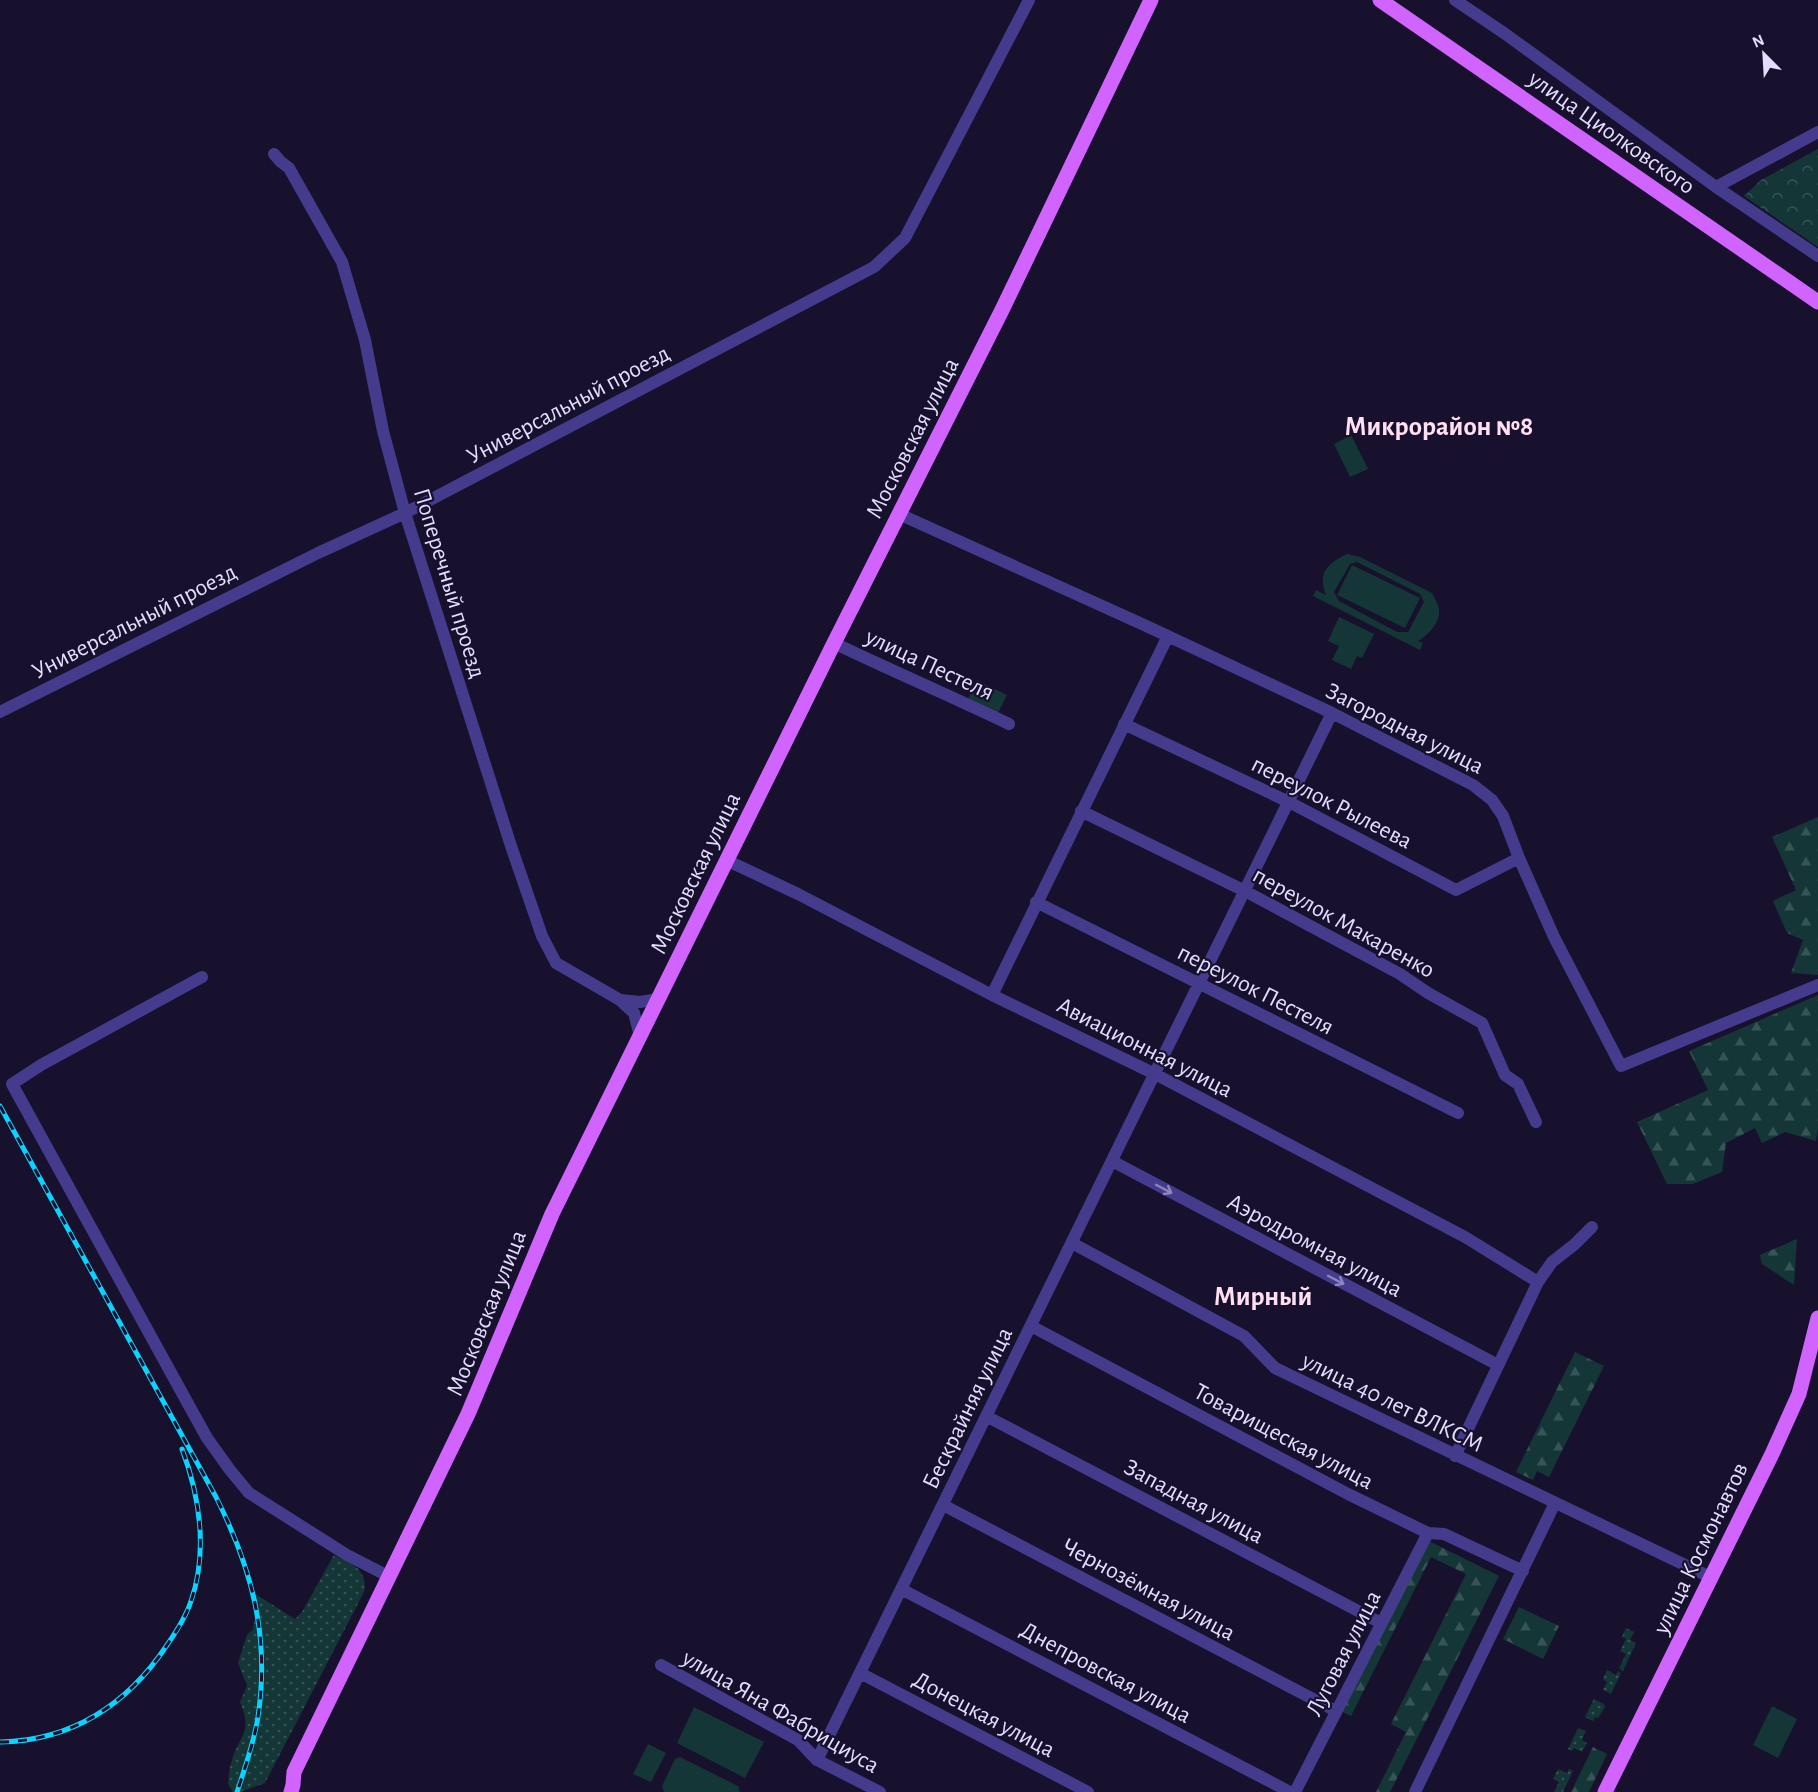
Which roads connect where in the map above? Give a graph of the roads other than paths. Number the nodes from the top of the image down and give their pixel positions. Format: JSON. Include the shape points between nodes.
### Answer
{"nodes":[{"id":1,"x":1029,"y":0,"type":"edge"},
{"id":2,"x":1151,"y":0,"type":"edge"},
{"id":3,"x":1380,"y":0,"type":"edge"},
{"id":4,"x":1455,"y":0,"type":"edge"},
{"id":5,"x":1818,"y":132,"type":"edge"},
{"id":6,"x":274,"y":153,"type":"dead end"},
{"id":7,"x":1716,"y":187,"type":"junction"},
{"id":8,"x":1818,"y":256,"type":"edge"},
{"id":9,"x":1818,"y":302,"type":"edge"},
{"id":10,"x":405,"y":513,"type":"junction"},
{"id":11,"x":899,"y":514,"type":"junction"},
{"id":12,"x":1168,"y":636,"type":"junction"},
{"id":13,"x":834,"y":643,"type":"junction"},
{"id":14,"x":0,"y":712,"type":"edge"},
{"id":15,"x":1332,"y":713,"type":"junction"},
{"id":16,"x":1009,"y":724,"type":"dead end"},
{"id":17,"x":1124,"y":724,"type":"junction"},
{"id":18,"x":1289,"y":802,"type":"junction"},
{"id":19,"x":1081,"y":812,"type":"junction"},
{"id":20,"x":1519,"y":858,"type":"junction"},
{"id":21,"x":726,"y":860,"type":"junction"},
{"id":22,"x":1245,"y":891,"type":"junction"},
{"id":23,"x":1036,"y":902,"type":"junction"},
{"id":24,"x":202,"y":977,"type":"dead end"},
{"id":25,"x":1199,"y":984,"type":"junction"},
{"id":26,"x":1818,"y":985,"type":"edge"},
{"id":27,"x":992,"y":995,"type":"junction"},
{"id":28,"x":658,"y":999,"type":"junction"},
{"id":29,"x":620,"y":1000,"type":"junction"},
{"id":30,"x":640,"y":1036,"type":"junction"},
{"id":31,"x":1155,"y":1074,"type":"junction"},
{"id":32,"x":1458,"y":1113,"type":"dead end"},
{"id":33,"x":1536,"y":1122,"type":"dead end"},
{"id":34,"x":1112,"y":1161,"type":"junction"},
{"id":35,"x":1592,"y":1227,"type":"dead end"},
{"id":36,"x":1072,"y":1243,"type":"junction"},
{"id":37,"x":1538,"y":1282,"type":"junction"},
{"id":38,"x":1818,"y":1318,"type":"edge"},
{"id":39,"x":1031,"y":1326,"type":"junction"},
{"id":40,"x":1498,"y":1365,"type":"junction"},
{"id":41,"x":986,"y":1416,"type":"junction"},
{"id":42,"x":1455,"y":1456,"type":"junction"},
{"id":43,"x":1555,"y":1503,"type":"junction"},
{"id":44,"x":943,"y":1505,"type":"junction"},
{"id":45,"x":1428,"y":1533,"type":"junction"},
{"id":46,"x":1522,"y":1571,"type":"junction"},
{"id":47,"x":390,"y":1577,"type":"junction"},
{"id":48,"x":1710,"y":1577,"type":"junction"},
{"id":49,"x":902,"y":1589,"type":"junction"},
{"id":50,"x":1382,"y":1623,"type":"junction"},
{"id":51,"x":661,"y":1665,"type":"dead end"},
{"id":52,"x":860,"y":1673,"type":"junction"},
{"id":53,"x":1336,"y":1711,"type":"junction"},
{"id":54,"x":817,"y":1760,"type":"junction"},
{"id":55,"x":294,"y":1772,"type":"junction"},
{"id":56,"x":279,"y":1792,"type":"edge"},
{"id":57,"x":291,"y":1792,"type":"edge"},
{"id":58,"x":880,"y":1792,"type":"edge"},
{"id":59,"x":1088,"y":1792,"type":"edge"},
{"id":60,"x":1292,"y":1792,"type":"edge"},
{"id":61,"x":1415,"y":1792,"type":"edge"},
{"id":62,"x":1605,"y":1792,"type":"edge"}],
"edges":[{"from":1,"to":10,"type":"street","name":"Универсальный проезд","via":[[905,238],[874,267]]},
{"from":2,"to":11,"type":"main road","name":"Московская улица"},
{"from":3,"to":9,"type":"main road","name":"улица Циолковского"},
{"from":4,"to":7,"type":"street"},
{"from":5,"to":7,"type":"street"},
{"from":6,"to":10,"type":"street","name":"Поперечный проезд","via":[[289,168],[342,262],[365,340]]},
{"from":7,"to":8,"type":"street"},
{"from":10,"to":14,"type":"street","name":"Универсальный проезд"},
{"from":10,"to":29,"type":"street","name":"Поперечный проезд","via":[[542,936],[556,963]]},
{"from":11,"to":12,"type":"street","name":"Загородная улица"},
{"from":11,"to":13,"type":"main road","name":"Московская улица"},
{"from":12,"to":15,"type":"street","name":"Загородная улица"},
{"from":12,"to":17,"type":"street"},
{"from":13,"to":16,"type":"street","name":"улица Пестеля"},
{"from":13,"to":21,"type":"main road","name":"Московская улица"},
{"from":15,"to":18,"type":"street","name":"Бескрайняя улица"},
{"from":15,"to":20,"type":"street","name":"Загородная улица","via":[[1473,785],[1492,800],[1503,816]]},
{"from":17,"to":18,"type":"street","name":"переулок Рылеева"},
{"from":17,"to":19,"type":"street"},
{"from":18,"to":20,"type":"street","name":"переулок Рылеева","via":[[1456,890]]},
{"from":18,"to":22,"type":"street","name":"Бескрайняя улица"},
{"from":19,"to":22,"type":"street","name":"переулок Макаренко"},
{"from":19,"to":23,"type":"street"},
{"from":20,"to":26,"type":"street","name":"Загородная улица","via":[[1554,937],[1621,1066]]},
{"from":21,"to":27,"type":"street","name":"Авиационная улица"},
{"from":21,"to":28,"type":"main road","name":"Московская улица"},
{"from":22,"to":25,"type":"street","name":"Бескрайняя улица"},
{"from":22,"to":33,"type":"street","name":"переулок Макаренко","via":[[1482,1023],[1505,1075],[1518,1084]]},
{"from":23,"to":25,"type":"street","name":"переулок Пестеля"},
{"from":23,"to":27,"type":"street"},
{"from":24,"to":47,"type":"street","via":[[12,1084],[207,1438],[230,1470],[249,1493],[347,1555]]},
{"from":25,"to":31,"type":"street","name":"Бескрайняя улица"},
{"from":25,"to":32,"type":"street","name":"переулок Пестеля"},
{"from":27,"to":31,"type":"street","name":"Авиационная улица"},
{"from":28,"to":29,"type":"street","name":"Поперечный проезд"},
{"from":28,"to":30,"type":"main road","name":"Московская улица"},
{"from":29,"to":30,"type":"street","name":"Поперечный проезд","via":[[634,1013]]},
{"from":30,"to":47,"type":"main road","name":"Московская улица","via":[[544,1229],[468,1414]]},
{"from":31,"to":34,"type":"street","name":"Бескрайняя улица"},
{"from":31,"to":37,"type":"street","name":"Авиационная улица","via":[[1465,1237]]},
{"from":34,"to":36,"type":"street","name":"Бескрайняя улица"},
{"from":34,"to":40,"type":"street","name":"Аэродромная улица","one_way":true},
{"from":35,"to":37,"type":"street","via":[[1552,1262]]},
{"from":36,"to":39,"type":"street","name":"Бескрайняя улица"},
{"from":36,"to":42,"type":"street","name":"улица 40 лет ВЛКСМ","via":[[1244,1336],[1275,1368]]},
{"from":37,"to":40,"type":"street"},
{"from":38,"to":48,"type":"main road","name":"улица Космонавтов","via":[[1799,1394]]},
{"from":39,"to":41,"type":"street","name":"Бескрайняя улица"},
{"from":39,"to":45,"type":"street","name":"Товарищеская улица"},
{"from":40,"to":42,"type":"street"},
{"from":41,"to":44,"type":"street","name":"Бескрайняя улица"},
{"from":41,"to":50,"type":"street","name":"Западная улица"},
{"from":42,"to":43,"type":"street","name":"улица 40 лет ВЛКСМ"},
{"from":43,"to":46,"type":"street"},
{"from":43,"to":48,"type":"street","name":"улица 40 лет ВЛКСМ"},
{"from":44,"to":49,"type":"street","name":"Бескрайняя улица"},
{"from":44,"to":53,"type":"street","name":"Чернозёмная улица"},
{"from":45,"to":46,"type":"street","name":"Товарищеская улица","via":[[1444,1534]]},
{"from":45,"to":50,"type":"street","name":"Луговая улица"},
{"from":46,"to":61,"type":"street"},
{"from":47,"to":55,"type":"main road","name":"Московская улица"},
{"from":48,"to":62,"type":"main road","name":"улица Космонавтов"},
{"from":49,"to":52,"type":"street","name":"Бескрайняя улица"},
{"from":49,"to":60,"type":"street","name":"Днепровская улица"},
{"from":50,"to":53,"type":"street","name":"Луговая улица"},
{"from":51,"to":54,"type":"street","name":"улица Яна Фабрициуса","via":[[798,1740]]},
{"from":52,"to":54,"type":"street","name":"Бескрайняя улица"},
{"from":52,"to":59,"type":"street","name":"Донецкая улица"},
{"from":53,"to":60,"type":"street","name":"Луговая улица"},
{"from":54,"to":58,"type":"street","name":"улица Яна Фабрициуса"},
{"from":55,"to":56,"type":"main road","name":"Московская улица"},
{"from":55,"to":57,"type":"main road","name":"Московская улица"}]}
